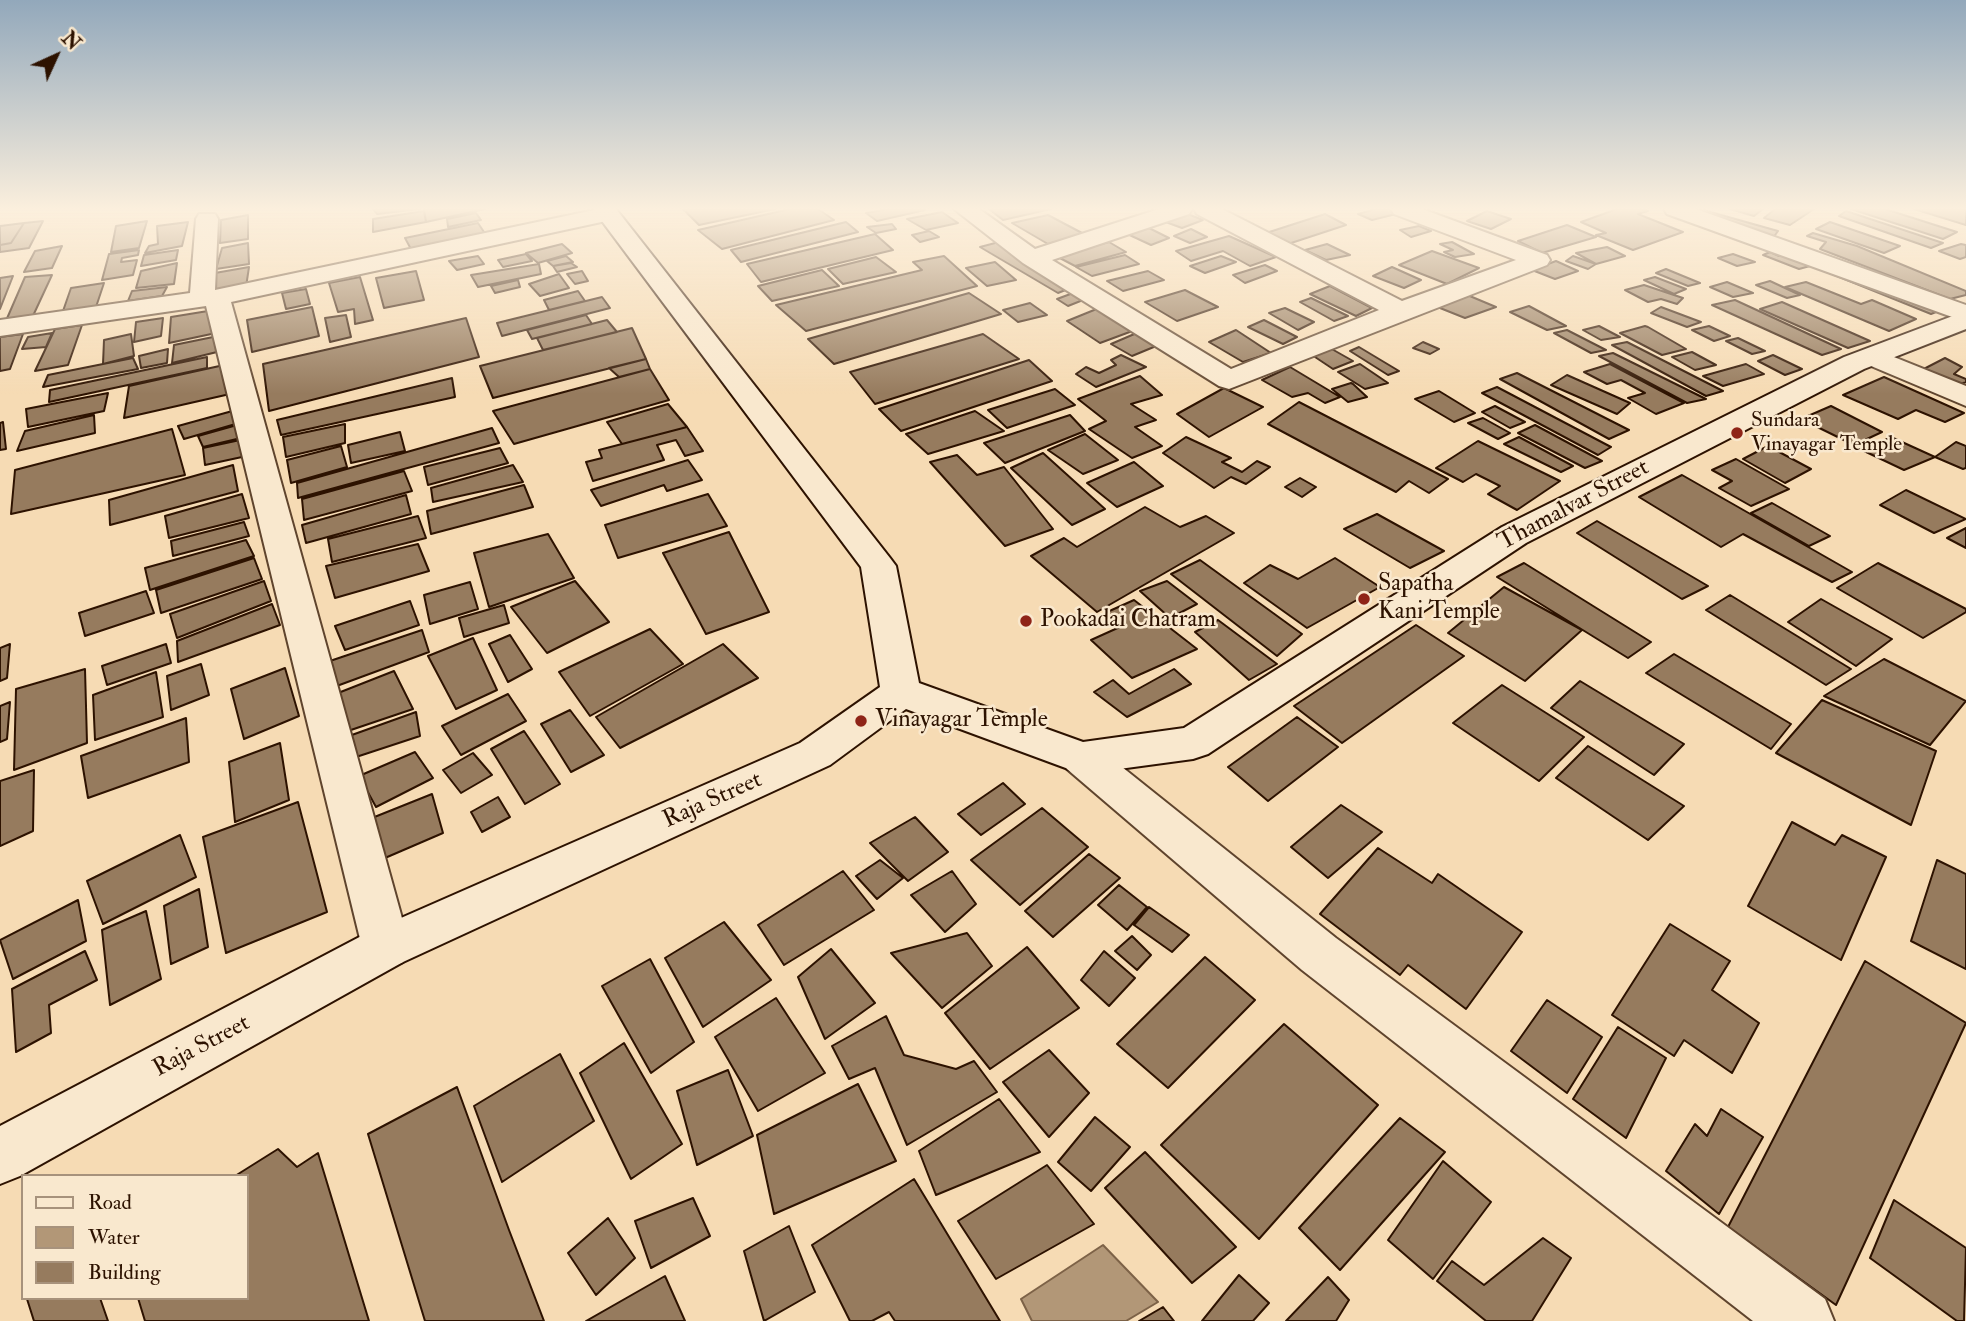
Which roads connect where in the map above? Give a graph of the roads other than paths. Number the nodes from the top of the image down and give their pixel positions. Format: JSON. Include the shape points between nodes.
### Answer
{"nodes":[{"id":1,"x":209,"y":271,"type":"edge"},
{"id":2,"x":334,"y":271,"type":"edge"},
{"id":3,"x":651,"y":271,"type":"edge"},
{"id":4,"x":1052,"y":271,"type":"edge"},
{"id":5,"x":1323,"y":271,"type":"edge"},
{"id":6,"x":1509,"y":271,"type":"edge"},
{"id":7,"x":1847,"y":271,"type":"edge"},
{"id":8,"x":210,"y":298,"type":"junction"},
{"id":9,"x":1400,"y":311,"type":"junction"},
{"id":10,"x":1966,"y":316,"type":"edge"},
{"id":11,"x":0,"y":327,"type":"edge"},
{"id":12,"x":1874,"y":357,"type":"junction"},
{"id":13,"x":1966,"y":397,"type":"edge"},
{"id":14,"x":901,"y":692,"type":"junction"},
{"id":15,"x":1082,"y":758,"type":"junction"},
{"id":16,"x":386,"y":947,"type":"junction"},
{"id":17,"x":0,"y":1156,"type":"edge"},
{"id":18,"x":1803,"y":1321,"type":"edge"}],
"edges":[{"from":1,"to":8,"type":"street"},
{"from":2,"to":8,"type":"street"},
{"from":3,"to":14,"type":"street","via":[[878,566]]},
{"from":4,"to":9,"type":"street","via":[[1229,380]]},
{"from":5,"to":9,"type":"street"},
{"from":6,"to":9,"type":"street"},
{"from":7,"to":10,"type":"street"},
{"from":8,"to":11,"type":"street"},
{"from":8,"to":16,"type":"street"},
{"from":10,"to":12,"type":"street","name":"Thamalvar Street"},
{"from":12,"to":13,"type":"street"},
{"from":12,"to":15,"type":"street","name":"Thamalvar Street","via":[[1854,363],[1514,536],[1193,743]]},
{"from":14,"to":15,"type":"street"},
{"from":14,"to":16,"type":"street","name":"Raja Street","via":[[815,754]]},
{"from":15,"to":18,"type":"street","via":[[1319,954]]},
{"from":16,"to":17,"type":"street","name":"Raja Street"}]}
